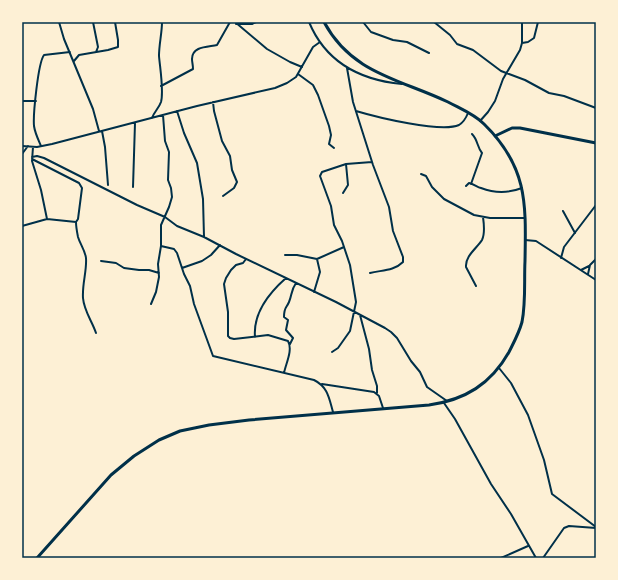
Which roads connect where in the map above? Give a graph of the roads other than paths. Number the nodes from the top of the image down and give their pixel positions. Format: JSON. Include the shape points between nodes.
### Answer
{"nodes":[{"id":1,"x":59,"y":22,"type":"edge"},
{"id":2,"x":93,"y":22,"type":"edge"},
{"id":3,"x":115,"y":22,"type":"edge"},
{"id":4,"x":162,"y":22,"type":"edge"},
{"id":5,"x":230,"y":22,"type":"edge"},
{"id":6,"x":256,"y":22,"type":"edge"},
{"id":7,"x":309,"y":22,"type":"edge"},
{"id":8,"x":324,"y":22,"type":"edge"},
{"id":9,"x":363,"y":22,"type":"edge"},
{"id":10,"x":434,"y":22,"type":"edge"},
{"id":11,"x":522,"y":22,"type":"edge"},
{"id":12,"x":538,"y":22,"type":"edge"},
{"id":13,"x":235,"y":23,"type":"edge"},
{"id":14,"x":320,"y":42,"type":"junction"},
{"id":15,"x":522,"y":43,"type":"junction"},
{"id":16,"x":70,"y":52,"type":"junction"},
{"id":17,"x":96,"y":52,"type":"junction"},
{"id":18,"x":429,"y":53,"type":"dead end"},
{"id":19,"x":74,"y":61,"type":"junction"},
{"id":20,"x":302,"y":67,"type":"junction"},
{"id":21,"x":347,"y":68,"type":"junction"},
{"id":22,"x":506,"y":73,"type":"junction"},
{"id":23,"x":298,"y":74,"type":"junction"},
{"id":24,"x":404,"y":84,"type":"junction"},
{"id":25,"x":161,"y":86,"type":"junction"},
{"id":26,"x":22,"y":101,"type":"edge"},
{"id":27,"x":36,"y":101,"type":"junction"},
{"id":28,"x":213,"y":102,"type":"junction"},
{"id":29,"x":596,"y":108,"type":"edge"},
{"id":30,"x":177,"y":111,"type":"junction"},
{"id":31,"x":356,"y":111,"type":"junction"},
{"id":32,"x":469,"y":112,"type":"junction"},
{"id":33,"x":162,"y":115,"type":"junction"},
{"id":34,"x":152,"y":118,"type":"junction"},
{"id":35,"x":480,"y":121,"type":"junction"},
{"id":36,"x":135,"y":123,"type":"junction"},
{"id":37,"x":101,"y":132,"type":"junction"},
{"id":38,"x":472,"y":134,"type":"dead end"},
{"id":39,"x":495,"y":136,"type":"junction"},
{"id":40,"x":596,"y":143,"type":"edge"},
{"id":41,"x":22,"y":146,"type":"edge"},
{"id":42,"x":28,"y":146,"type":"junction"},
{"id":43,"x":41,"y":146,"type":"junction"},
{"id":44,"x":33,"y":147,"type":"junction"},
{"id":45,"x":334,"y":148,"type":"dead end"},
{"id":46,"x":22,"y":154,"type":"edge"},
{"id":47,"x":32,"y":158,"type":"junction"},
{"id":48,"x":372,"y":162,"type":"junction"},
{"id":49,"x":346,"y":164,"type":"junction"},
{"id":50,"x":421,"y":174,"type":"dead end"},
{"id":51,"x":471,"y":184,"type":"junction"},
{"id":52,"x":108,"y":185,"type":"dead end"},
{"id":53,"x":466,"y":186,"type":"dead end"},
{"id":54,"x":133,"y":187,"type":"dead end"},
{"id":55,"x":522,"y":188,"type":"junction"},
{"id":56,"x":344,"y":193,"type":"dead end"},
{"id":57,"x":223,"y":196,"type":"dead end"},
{"id":58,"x":596,"y":205,"type":"edge"},
{"id":59,"x":563,"y":211,"type":"dead end"},
{"id":60,"x":165,"y":217,"type":"junction"},
{"id":61,"x":483,"y":218,"type":"junction"},
{"id":62,"x":525,"y":218,"type":"junction"},
{"id":63,"x":47,"y":219,"type":"junction"},
{"id":64,"x":76,"y":222,"type":"junction"},
{"id":65,"x":22,"y":226,"type":"edge"},
{"id":66,"x":575,"y":233,"type":"junction"},
{"id":67,"x":204,"y":237,"type":"junction"},
{"id":68,"x":525,"y":240,"type":"junction"},
{"id":69,"x":220,"y":245,"type":"junction"},
{"id":70,"x":161,"y":246,"type":"junction"},
{"id":71,"x":344,"y":247,"type":"junction"},
{"id":72,"x":285,"y":255,"type":"dead end"},
{"id":73,"x":561,"y":258,"type":"junction"},
{"id":74,"x":596,"y":258,"type":"edge"},
{"id":75,"x":246,"y":259,"type":"junction"},
{"id":76,"x":317,"y":259,"type":"junction"},
{"id":77,"x":101,"y":261,"type":"dead end"},
{"id":78,"x":590,"y":266,"type":"junction"},
{"id":79,"x":182,"y":268,"type":"junction"},
{"id":80,"x":581,"y":270,"type":"junction"},
{"id":81,"x":159,"y":273,"type":"junction"},
{"id":82,"x":370,"y":273,"type":"dead end"},
{"id":83,"x":588,"y":274,"type":"junction"},
{"id":84,"x":286,"y":278,"type":"junction"},
{"id":85,"x":596,"y":280,"type":"edge"},
{"id":86,"x":296,"y":283,"type":"junction"},
{"id":87,"x":476,"y":286,"type":"dead end"},
{"id":88,"x":314,"y":292,"type":"junction"},
{"id":89,"x":151,"y":304,"type":"dead end"},
{"id":90,"x":354,"y":312,"type":"junction"},
{"id":91,"x":360,"y":315,"type":"junction"},
{"id":92,"x":96,"y":333,"type":"dead end"},
{"id":93,"x":255,"y":337,"type":"junction"},
{"id":94,"x":290,"y":344,"type":"junction"},
{"id":95,"x":332,"y":352,"type":"dead end"},
{"id":96,"x":500,"y":368,"type":"junction"},
{"id":97,"x":284,"y":372,"type":"junction"},
{"id":98,"x":322,"y":384,"type":"junction"},
{"id":99,"x":377,"y":393,"type":"junction"},
{"id":100,"x":445,"y":402,"type":"junction"},
{"id":101,"x":383,"y":408,"type":"junction"},
{"id":102,"x":332,"y":412,"type":"junction"},
{"id":103,"x":596,"y":527,"type":"edge"},
{"id":104,"x":528,"y":546,"type":"junction"},
{"id":105,"x":37,"y":558,"type":"edge"},
{"id":106,"x":502,"y":558,"type":"edge"},
{"id":107,"x":536,"y":558,"type":"edge"},
{"id":108,"x":543,"y":558,"type":"edge"}],
"edges":[{"from":1,"to":16,"type":"street"},
{"from":2,"to":17,"type":"street","via":[[98,47]]},
{"from":3,"to":17,"type":"street","via":[[118,47]]},
{"from":4,"to":25,"type":"street","via":[[159,56]]},
{"from":5,"to":25,"type":"street","via":[[216,45],[204,47],[194,53],[193,69]]},
{"from":6,"to":13,"type":"street"},
{"from":7,"to":14,"type":"street"},
{"from":8,"to":24,"type":"main road","via":[[335,38],[361,64]]},
{"from":9,"to":18,"type":"street","via":[[371,32],[388,39],[406,42]]},
{"from":10,"to":22,"type":"street","via":[[457,44],[473,50]]},
{"from":11,"to":15,"type":"street"},
{"from":12,"to":15,"type":"street","via":[[534,38]]},
{"from":13,"to":20,"type":"street","via":[[267,49]]},
{"from":14,"to":20,"type":"street","via":[[313,47]]},
{"from":14,"to":21,"type":"street","via":[[332,57]]},
{"from":15,"to":22,"type":"street"},
{"from":16,"to":19,"type":"street"},
{"from":16,"to":27,"type":"street","via":[[42,57]]},
{"from":17,"to":19,"type":"street","via":[[79,55]]},
{"from":19,"to":37,"type":"street"},
{"from":20,"to":23,"type":"street"},
{"from":21,"to":24,"type":"street","via":[[367,78]]},
{"from":21,"to":31,"type":"street"},
{"from":22,"to":29,"type":"street","via":[[522,78],[549,93]]},
{"from":22,"to":35,"type":"street","via":[[495,101]]},
{"from":23,"to":28,"type":"street","via":[[291,81],[275,88]]},
{"from":23,"to":45,"type":"street","via":[[316,89],[329,126],[329,144]]},
{"from":24,"to":32,"type":"main road"},
{"from":25,"to":34,"type":"street","via":[[161,103]]},
{"from":26,"to":27,"type":"street"},
{"from":27,"to":43,"type":"street","via":[[34,124]]},
{"from":28,"to":30,"type":"street"},
{"from":28,"to":57,"type":"street","via":[[236,182],[234,188]]},
{"from":30,"to":33,"type":"street"},
{"from":30,"to":67,"type":"street","via":[[196,158],[203,198]]},
{"from":31,"to":32,"type":"street","via":[[391,120],[438,127],[458,126]]},
{"from":31,"to":48,"type":"street"},
{"from":32,"to":35,"type":"main road"},
{"from":33,"to":34,"type":"street"},
{"from":33,"to":60,"type":"street","via":[[169,152],[168,180],[172,197]]},
{"from":34,"to":36,"type":"street"},
{"from":35,"to":39,"type":"main road"},
{"from":36,"to":37,"type":"street"},
{"from":36,"to":54,"type":"street"},
{"from":37,"to":43,"type":"street"},
{"from":37,"to":52,"type":"street","via":[[105,147]]},
{"from":38,"to":51,"type":"street","via":[[482,153]]},
{"from":39,"to":40,"type":"main road","via":[[512,128],[520,128]]},
{"from":39,"to":55,"type":"main road","via":[[511,159]]},
{"from":41,"to":42,"type":"street"},
{"from":42,"to":44,"type":"street"},
{"from":42,"to":46,"type":"street"},
{"from":43,"to":44,"type":"street"},
{"from":44,"to":47,"type":"street"},
{"from":47,"to":60,"type":"street","via":[[44,158]]},
{"from":47,"to":63,"type":"street"},
{"from":47,"to":64,"type":"street","via":[[73,179],[81,186]]},
{"from":48,"to":49,"type":"street"},
{"from":48,"to":82,"type":"street","via":[[389,207],[393,231],[404,260],[393,269]]},
{"from":49,"to":56,"type":"street","via":[[348,185]]},
{"from":49,"to":71,"type":"street","via":[[322,172],[320,176],[331,206],[334,225]]},
{"from":50,"to":61,"type":"street","via":[[425,175],[444,199]]},
{"from":51,"to":53,"type":"street"},
{"from":51,"to":55,"type":"street","via":[[506,192]]},
{"from":55,"to":62,"type":"main road"},
{"from":58,"to":66,"type":"street"},
{"from":59,"to":66,"type":"street"},
{"from":60,"to":67,"type":"street","via":[[176,226]]},
{"from":60,"to":70,"type":"street","via":[[161,225]]},
{"from":61,"to":62,"type":"street"},
{"from":61,"to":87,"type":"street","via":[[482,238],[466,264]]},
{"from":62,"to":68,"type":"main road"},
{"from":63,"to":64,"type":"street"},
{"from":63,"to":65,"type":"street"},
{"from":64,"to":92,"type":"street","via":[[78,238],[84,248],[86,259],[83,298],[87,316]]},
{"from":66,"to":73,"type":"street","via":[[564,247]]},
{"from":67,"to":69,"type":"street"},
{"from":68,"to":73,"type":"street","via":[[536,241]]},
{"from":68,"to":96,"type":"main road","via":[[522,321],[516,340]]},
{"from":69,"to":75,"type":"street"},
{"from":69,"to":79,"type":"street","via":[[202,262]]},
{"from":70,"to":79,"type":"street","via":[[176,251]]},
{"from":70,"to":81,"type":"street"},
{"from":71,"to":76,"type":"street"},
{"from":71,"to":90,"type":"street","via":[[352,272],[356,302]]},
{"from":72,"to":76,"type":"street"},
{"from":73,"to":80,"type":"street"},
{"from":74,"to":78,"type":"street"},
{"from":75,"to":84,"type":"street"},
{"from":75,"to":93,"type":"street","via":[[236,265],[226,278],[224,290],[228,312],[228,336],[234,339]]},
{"from":76,"to":88,"type":"street","via":[[320,272]]},
{"from":77,"to":81,"type":"street","via":[[124,268]]},
{"from":78,"to":80,"type":"street"},
{"from":78,"to":83,"type":"street"},
{"from":79,"to":97,"type":"street","via":[[213,356]]},
{"from":80,"to":83,"type":"street"},
{"from":81,"to":89,"type":"street"},
{"from":83,"to":85,"type":"street"},
{"from":84,"to":86,"type":"street"},
{"from":84,"to":93,"type":"street","via":[[271,293],[256,319]]},
{"from":86,"to":88,"type":"street"},
{"from":86,"to":94,"type":"street","via":[[284,312],[284,317],[288,320],[286,330],[293,338]]},
{"from":88,"to":90,"type":"street"},
{"from":90,"to":91,"type":"street"},
{"from":90,"to":95,"type":"street","via":[[348,334]]},
{"from":91,"to":99,"type":"street"},
{"from":91,"to":100,"type":"street","via":[[391,332],[420,372],[427,387]]},
{"from":93,"to":94,"type":"street","via":[[268,335]]},
{"from":94,"to":97,"type":"street"},
{"from":96,"to":100,"type":"main road","via":[[478,388]]},
{"from":96,"to":103,"type":"street","via":[[528,415],[544,460],[552,494]]},
{"from":97,"to":98,"type":"street"},
{"from":98,"to":99,"type":"street"},
{"from":98,"to":102,"type":"street","via":[[328,394]]},
{"from":99,"to":101,"type":"street"},
{"from":100,"to":101,"type":"main road"},
{"from":100,"to":104,"type":"street"},
{"from":101,"to":102,"type":"main road"},
{"from":102,"to":105,"type":"main road","via":[[209,424],[180,431],[159,440],[111,475]]},
{"from":103,"to":108,"type":"street","via":[[564,528]]},
{"from":104,"to":106,"type":"street"},
{"from":104,"to":107,"type":"street"}]}
